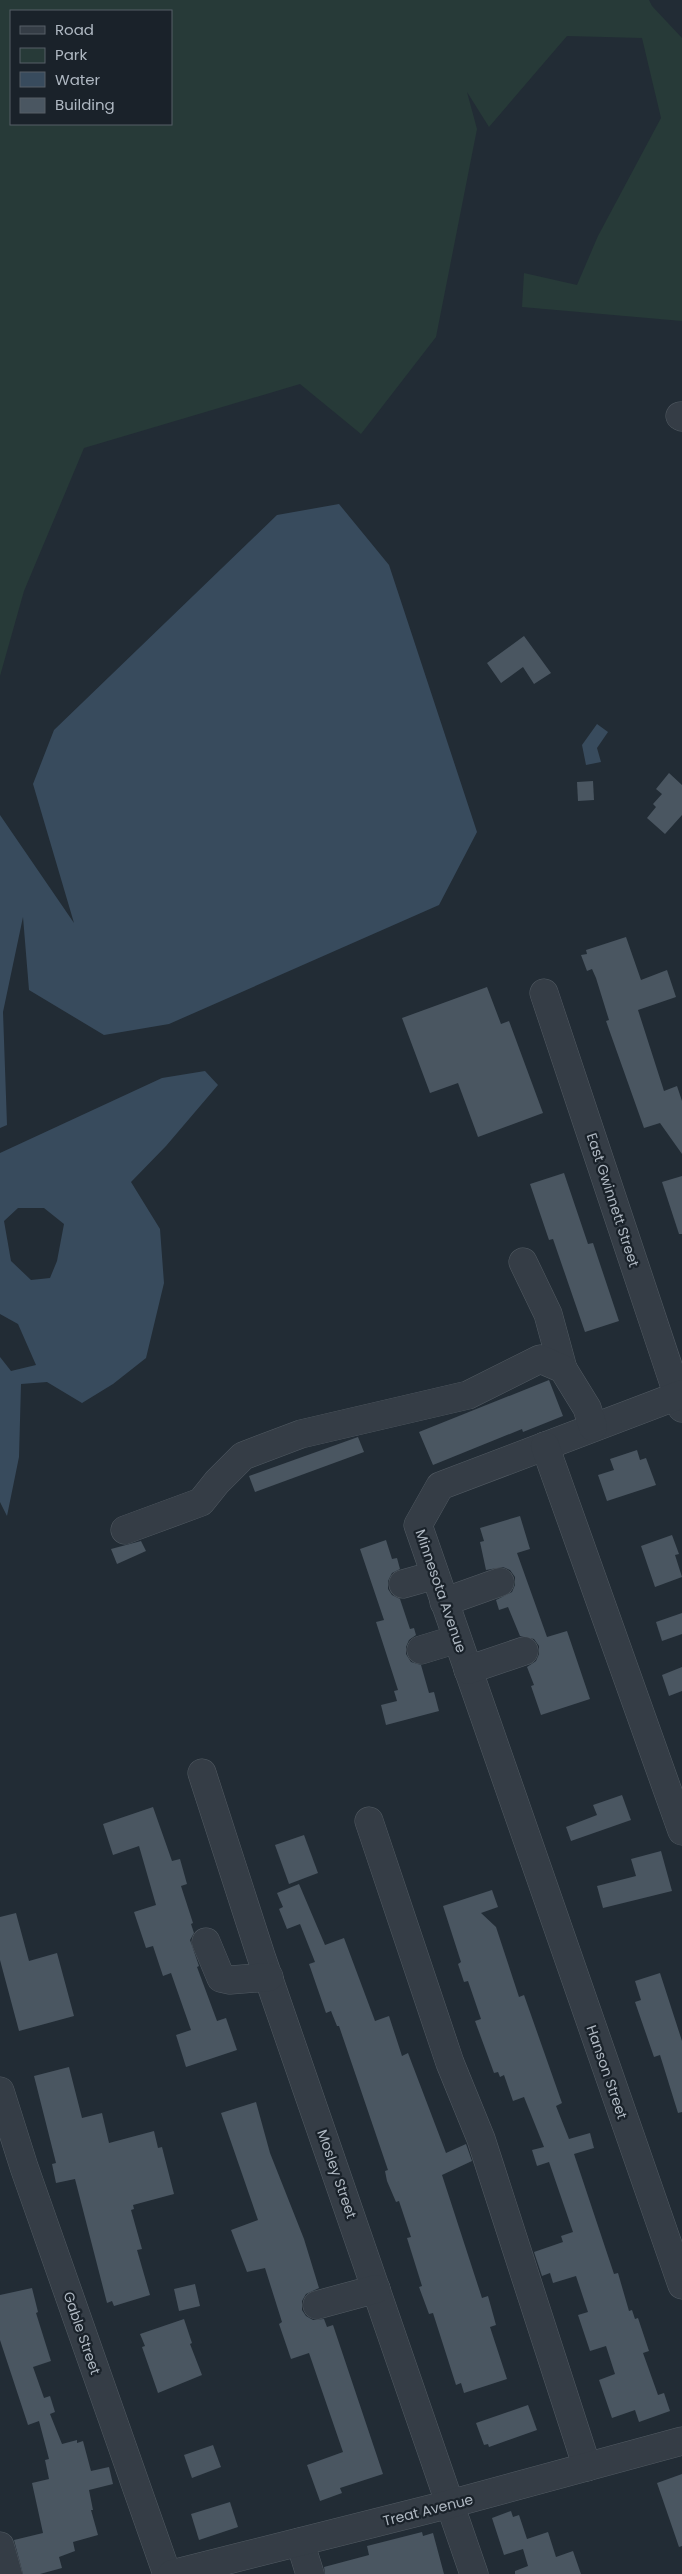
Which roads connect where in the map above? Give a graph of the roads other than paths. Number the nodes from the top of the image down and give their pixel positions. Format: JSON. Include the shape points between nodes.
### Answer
{"nodes":[{"id":1,"x":544,"y":993,"type":"dead end"},
{"id":2,"x":523,"y":1262,"type":"dead end"},
{"id":3,"x":563,"y":1369,"type":"junction"},
{"id":4,"x":681,"y":1399,"type":"edge"},
{"id":5,"x":593,"y":1428,"type":"junction"},
{"id":6,"x":545,"y":1446,"type":"junction"},
{"id":7,"x":125,"y":1530,"type":"dead end"},
{"id":8,"x":435,"y":1575,"type":"junction"},
{"id":9,"x":500,"y":1582,"type":"dead end"},
{"id":10,"x":403,"y":1584,"type":"dead end"},
{"id":11,"x":444,"y":1602,"type":"junction"},
{"id":12,"x":457,"y":1639,"type":"junction"},
{"id":13,"x":421,"y":1650,"type":"dead end"},
{"id":14,"x":524,"y":1651,"type":"dead end"},
{"id":15,"x":468,"y":1670,"type":"junction"},
{"id":16,"x":202,"y":1773,"type":"dead end"},
{"id":17,"x":369,"y":1821,"type":"dead end"},
{"id":18,"x":682,"y":1831,"type":"edge"},
{"id":19,"x":534,"y":1859,"type":"joint"},
{"id":20,"x":206,"y":1942,"type":"dead end"},
{"id":21,"x":269,"y":1976,"type":"junction"},
{"id":22,"x":0,"y":2091,"type":"edge"},
{"id":23,"x":682,"y":2284,"type":"edge"},
{"id":24,"x":376,"y":2289,"type":"junction"},
{"id":25,"x":317,"y":2305,"type":"dead end"},
{"id":26,"x":682,"y":2441,"type":"edge"},
{"id":27,"x":587,"y":2467,"type":"junction"},
{"id":28,"x":450,"y":2504,"type":"junction"},
{"id":29,"x":300,"y":2542,"type":"junction"},
{"id":30,"x":0,"y":2546,"type":"edge"},
{"id":31,"x":8,"y":2574,"type":"edge"},
{"id":32,"x":167,"y":2574,"type":"edge"},
{"id":33,"x":172,"y":2574,"type":"edge"},
{"id":34,"x":310,"y":2574,"type":"edge"},
{"id":35,"x":474,"y":2574,"type":"edge"}],
"edges":[{"from":1,"to":4,"type":"street","name":"East Gwinnett Street"},
{"from":2,"to":3,"type":"street","via":[[548,1314]]},
{"from":3,"to":5,"type":"street","via":[[586,1408]]},
{"from":3,"to":7,"type":"street","via":[[540,1359],[468,1394],[301,1434],[243,1456],[201,1502]]},
{"from":4,"to":5,"type":"street","name":"Minnesota Avenue"},
{"from":5,"to":6,"type":"street","name":"Minnesota Avenue"},
{"from":6,"to":8,"type":"street","name":"Minnesota Avenue","via":[[440,1486],[418,1524]]},
{"from":6,"to":18,"type":"street"},
{"from":8,"to":10,"type":"street"},
{"from":8,"to":11,"type":"street","name":"Minnesota Avenue"},
{"from":9,"to":11,"type":"street"},
{"from":11,"to":12,"type":"street","name":"Minnesota Avenue"},
{"from":12,"to":13,"type":"street"},
{"from":12,"to":15,"type":"street","name":"Minnesota Avenue"},
{"from":14,"to":15,"type":"street"},
{"from":15,"to":19,"type":"street","name":"Minnesota Avenue"},
{"from":16,"to":21,"type":"street","name":"Mosley Street"},
{"from":17,"to":27,"type":"street","via":[[450,2063],[481,2139]]},
{"from":19,"to":23,"type":"street","name":"Hanson Street"},
{"from":20,"to":21,"type":"street","via":[[221,1978]]},
{"from":21,"to":24,"type":"street","name":"Mosley Street"},
{"from":22,"to":32,"type":"street","name":"Gable Street"},
{"from":24,"to":25,"type":"street"},
{"from":24,"to":28,"type":"street","name":"Mosley Street"},
{"from":26,"to":27,"type":"street","name":"Treat Avenue"},
{"from":27,"to":28,"type":"street","name":"Treat Avenue"},
{"from":28,"to":29,"type":"street","name":"Treat Avenue"},
{"from":28,"to":35,"type":"street","name":"Mosley Street"},
{"from":29,"to":33,"type":"street","name":"Treat Avenue"},
{"from":29,"to":34,"type":"street"},
{"from":30,"to":31,"type":"street"}]}
